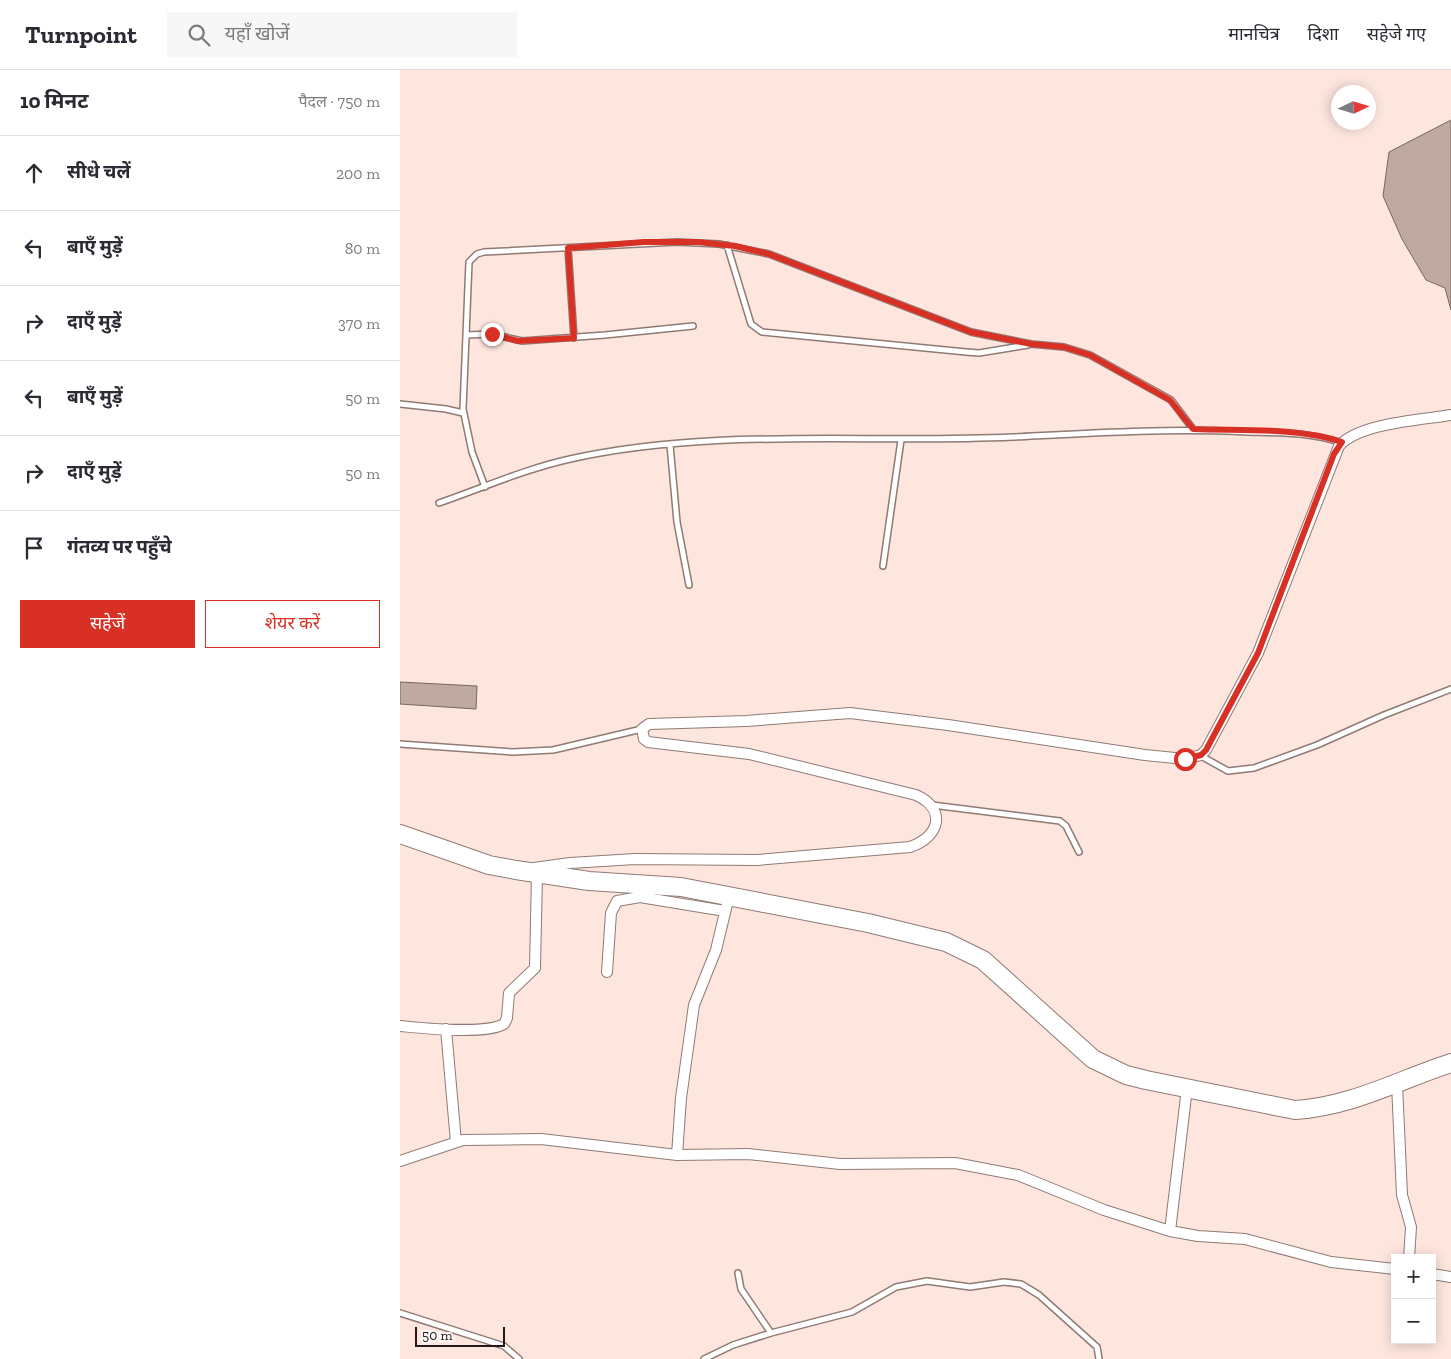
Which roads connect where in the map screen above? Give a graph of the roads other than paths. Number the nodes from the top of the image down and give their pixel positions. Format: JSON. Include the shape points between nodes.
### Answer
{"nodes":[{"id":1,"x":727,"y":245,"type":"junction"},
{"id":2,"x":568,"y":248,"type":"junction"},
{"id":3,"x":693,"y":326,"type":"dead end"},
{"id":4,"x":466,"y":335,"type":"junction"},
{"id":5,"x":574,"y":338,"type":"junction"},
{"id":6,"x":1031,"y":344,"type":"junction"},
{"id":7,"x":400,"y":404,"type":"edge"},
{"id":8,"x":463,"y":413,"type":"junction"},
{"id":9,"x":1451,"y":415,"type":"edge"},
{"id":10,"x":1193,"y":429,"type":"junction"},
{"id":11,"x":901,"y":440,"type":"junction"},
{"id":12,"x":1342,"y":442,"type":"junction"},
{"id":13,"x":670,"y":445,"type":"junction"},
{"id":14,"x":485,"y":487,"type":"junction"},
{"id":15,"x":440,"y":503,"type":"dead end"},
{"id":16,"x":883,"y":566,"type":"dead end"},
{"id":17,"x":689,"y":584,"type":"dead end"},
{"id":18,"x":1451,"y":689,"type":"edge"},
{"id":19,"x":642,"y":729,"type":"junction"},
{"id":20,"x":400,"y":744,"type":"edge"},
{"id":21,"x":1201,"y":755,"type":"junction"},
{"id":22,"x":931,"y":805,"type":"junction"},
{"id":23,"x":400,"y":834,"type":"edge"},
{"id":24,"x":1079,"y":852,"type":"dead end"},
{"id":25,"x":516,"y":870,"type":"junction"},
{"id":26,"x":537,"y":874,"type":"junction"},
{"id":27,"x":727,"y":904,"type":"junction"},
{"id":28,"x":607,"y":972,"type":"dead end"},
{"id":29,"x":400,"y":1026,"type":"edge"},
{"id":30,"x":446,"y":1029,"type":"junction"},
{"id":31,"x":1451,"y":1064,"type":"edge"},
{"id":32,"x":1396,"y":1084,"type":"junction"},
{"id":33,"x":1187,"y":1088,"type":"junction"},
{"id":34,"x":456,"y":1142,"type":"junction"},
{"id":35,"x":677,"y":1155,"type":"junction"},
{"id":36,"x":400,"y":1161,"type":"edge"},
{"id":37,"x":1170,"y":1231,"type":"junction"},
{"id":38,"x":1410,"y":1254,"type":"edge"},
{"id":39,"x":1391,"y":1269,"type":"edge"},
{"id":40,"x":738,"y":1274,"type":"dead end"},
{"id":41,"x":1436,"y":1275,"type":"edge"},
{"id":42,"x":1451,"y":1277,"type":"edge"},
{"id":43,"x":400,"y":1313,"type":"edge"},
{"id":44,"x":771,"y":1333,"type":"junction"},
{"id":45,"x":519,"y":1359,"type":"edge"},
{"id":46,"x":704,"y":1359,"type":"edge"},
{"id":47,"x":1099,"y":1359,"type":"edge"}],
"edges":[{"from":1,"to":2,"type":"lane","via":[[644,242]]},
{"from":1,"to":6,"type":"lane","via":[[769,254],[971,332]]},
{"from":1,"to":6,"type":"lane","via":[[751,324],[762,332],[966,352]]},
{"from":2,"to":4,"type":"lane","via":[[484,252],[472,257]]},
{"from":2,"to":5,"type":"lane"},
{"from":3,"to":5,"type":"lane"},
{"from":4,"to":5,"type":"lane","via":[[492,334],[522,341]]},
{"from":4,"to":8,"type":"lane"},
{"from":6,"to":10,"type":"lane","via":[[1064,347],[1090,355],[1170,400]]},
{"from":7,"to":8,"type":"lane","via":[[446,408]]},
{"from":8,"to":14,"type":"lane"},
{"from":9,"to":12,"type":"street","via":[[1372,429]]},
{"from":10,"to":11,"type":"lane"},
{"from":10,"to":12,"type":"lane","via":[[1304,434]]},
{"from":11,"to":13,"type":"lane","via":[[771,438]]},
{"from":11,"to":16,"type":"lane"},
{"from":12,"to":21,"type":"street","via":[[1334,454],[1258,653]]},
{"from":13,"to":14,"type":"lane","via":[[569,459]]},
{"from":13,"to":17,"type":"lane","via":[[677,522]]},
{"from":14,"to":15,"type":"lane"},
{"from":18,"to":21,"type":"lane","via":[[1254,768],[1228,771]]},
{"from":19,"to":20,"type":"lane","via":[[553,750],[513,752]]},
{"from":19,"to":21,"type":"street","via":[[649,724],[850,713],[1145,755],[1185,759]]},
{"from":19,"to":22,"type":"street","via":[[648,742],[767,758],[882,785],[916,795]]},
{"from":22,"to":24,"type":"lane","via":[[1060,820]]},
{"from":22,"to":25,"type":"street","via":[[936,820],[932,834],[910,846],[757,860],[605,860]]},
{"from":23,"to":25,"type":"highway","via":[[489,865]]},
{"from":25,"to":26,"type":"highway"},
{"from":26,"to":27,"type":"highway","via":[[681,887]]},
{"from":26,"to":30,"type":"street","via":[[534,968],[509,993],[506,1022],[495,1028]]},
{"from":27,"to":28,"type":"street","via":[[640,897],[617,901],[611,913]]},
{"from":27,"to":33,"type":"highway","via":[[920,934],[964,949],[1000,975],[1093,1059],[1126,1075]]},
{"from":27,"to":35,"type":"street","via":[[716,950],[694,1005]]},
{"from":29,"to":30,"type":"street"},
{"from":30,"to":34,"type":"street"},
{"from":31,"to":32,"type":"highway"},
{"from":32,"to":33,"type":"highway","via":[[1338,1104],[1295,1110]]},
{"from":32,"to":38,"type":"street","via":[[1402,1195],[1410,1227]]},
{"from":33,"to":37,"type":"street"},
{"from":34,"to":35,"type":"street","via":[[541,1139]]},
{"from":34,"to":36,"type":"street"},
{"from":35,"to":37,"type":"street","via":[[748,1154],[840,1164],[955,1163],[1018,1175],[1104,1210]]},
{"from":37,"to":39,"type":"street","via":[[1245,1239],[1331,1262]]},
{"from":40,"to":44,"type":"lane","via":[[741,1289]]},
{"from":41,"to":42,"type":"street"},
{"from":43,"to":45,"type":"lane","via":[[504,1346]]},
{"from":44,"to":46,"type":"lane","via":[[733,1345]]},
{"from":44,"to":47,"type":"lane","via":[[852,1312],[904,1285],[934,1281],[970,1287],[1011,1282],[1027,1286],[1039,1295],[1097,1347]]}]}
